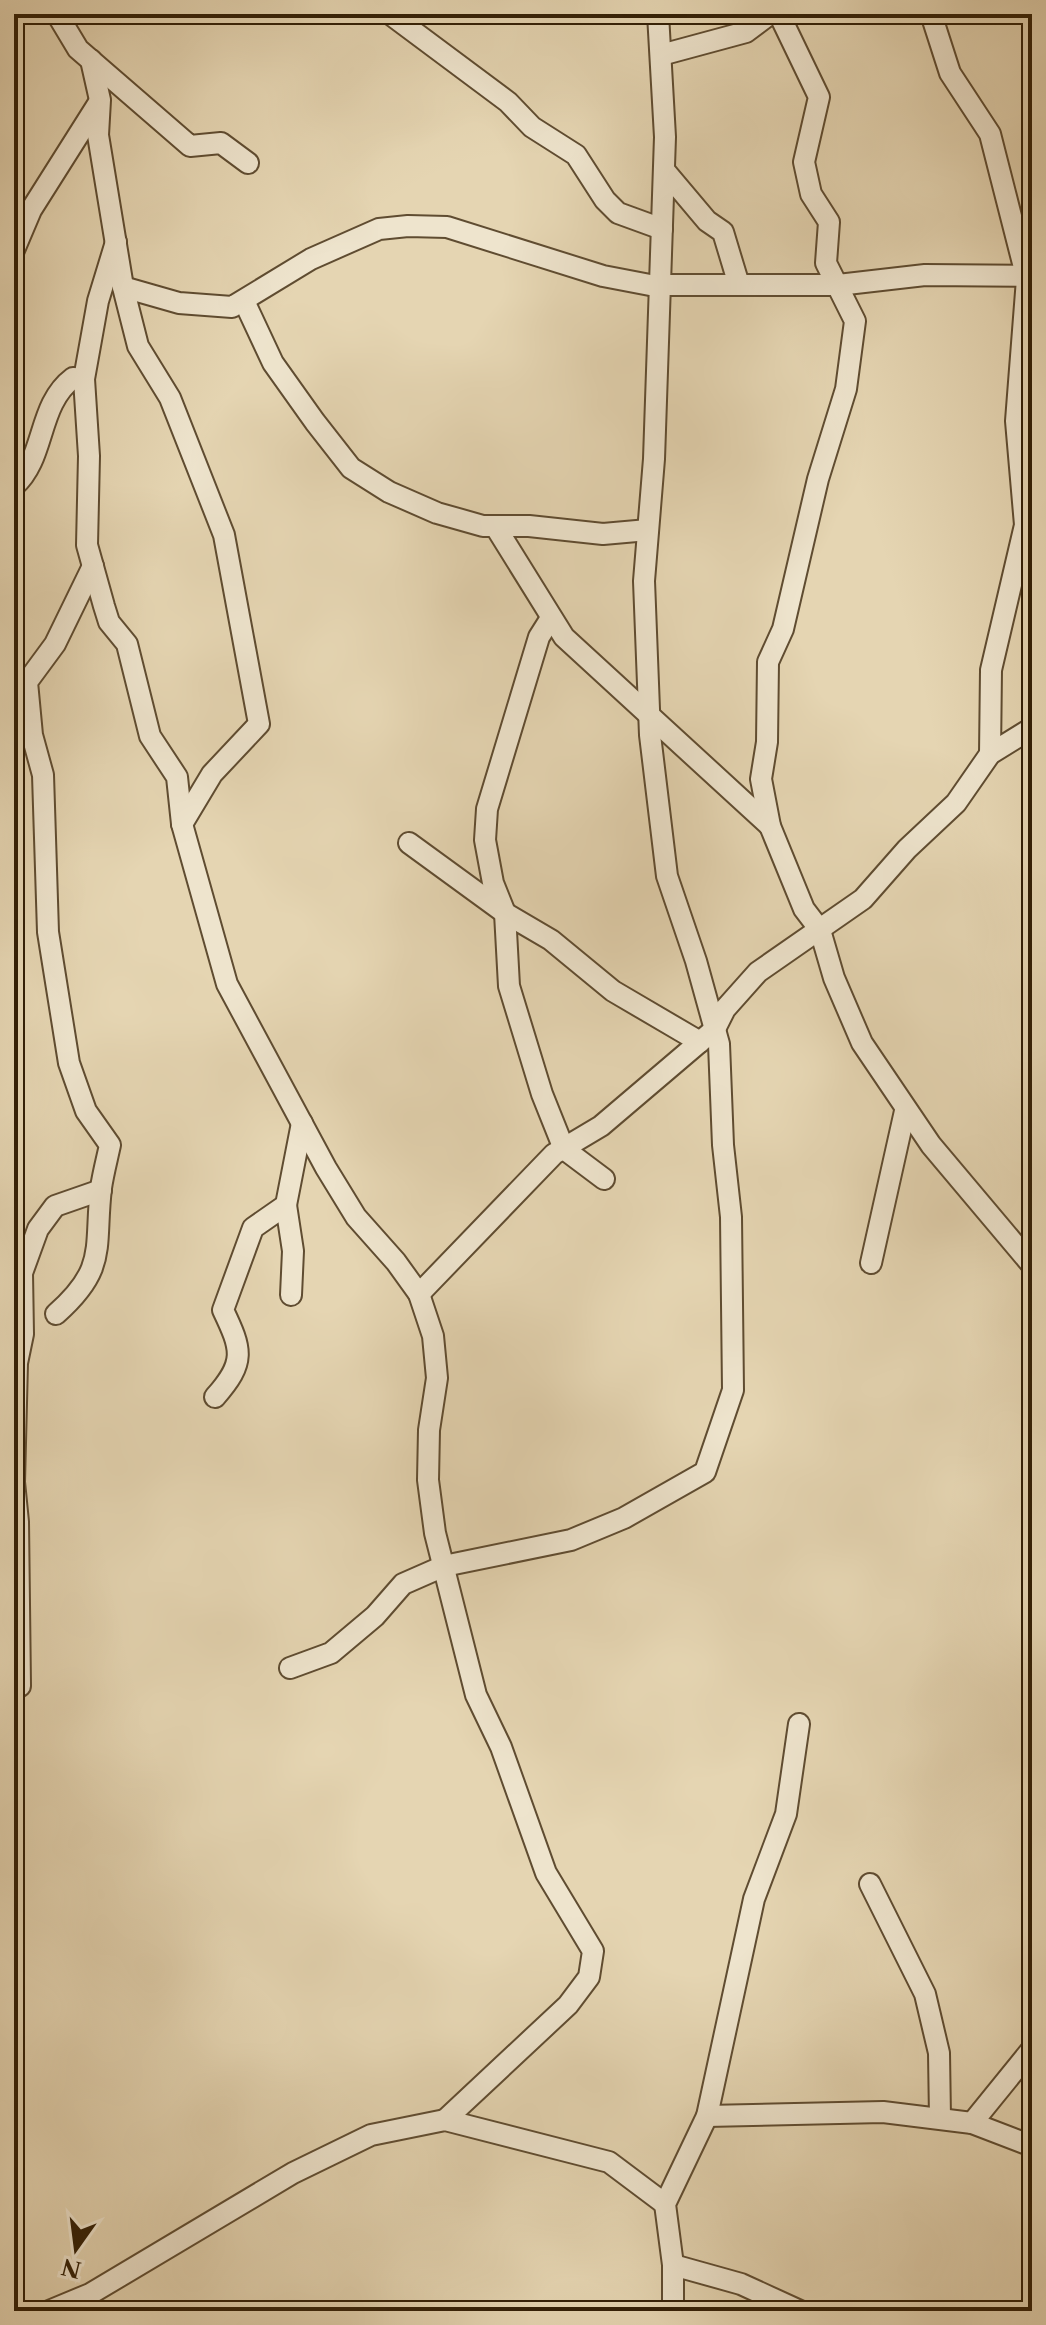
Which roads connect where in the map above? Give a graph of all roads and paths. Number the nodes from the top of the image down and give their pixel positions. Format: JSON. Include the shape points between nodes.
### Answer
{"nodes":[{"id":1,"x":57,"y":14,"type":"edge"},
{"id":2,"x":390,"y":14,"type":"edge"},
{"id":3,"x":658,"y":14,"type":"edge"},
{"id":4,"x":770,"y":14,"type":"edge"},
{"id":5,"x":779,"y":14,"type":"edge"},
{"id":6,"x":931,"y":14,"type":"edge"},
{"id":7,"x":661,"y":55,"type":"junction"},
{"id":8,"x":91,"y":60,"type":"junction"},
{"id":9,"x":100,"y":100,"type":"junction"},
{"id":10,"x":248,"y":163,"type":"dead end"},
{"id":11,"x":664,"y":170,"type":"junction"},
{"id":12,"x":662,"y":229,"type":"junction"},
{"id":13,"x":116,"y":242,"type":"junction"},
{"id":14,"x":14,"y":250,"type":"edge"},
{"id":15,"x":1030,"y":280,"type":"edge"},
{"id":16,"x":659,"y":284,"type":"junction"},
{"id":17,"x":739,"y":285,"type":"junction"},
{"id":18,"x":838,"y":285,"type":"junction"},
{"id":19,"x":123,"y":287,"type":"junction"},
{"id":20,"x":244,"y":301,"type":"junction"},
{"id":21,"x":84,"y":379,"type":"junction"},
{"id":22,"x":14,"y":486,"type":"edge"},
{"id":23,"x":495,"y":526,"type":"junction"},
{"id":24,"x":648,"y":530,"type":"junction"},
{"id":25,"x":93,"y":566,"type":"junction"},
{"id":26,"x":551,"y":618,"type":"junction"},
{"id":27,"x":650,"y":715,"type":"junction"},
{"id":28,"x":1032,"y":728,"type":"edge"},
{"id":29,"x":990,"y":754,"type":"junction"},
{"id":30,"x":182,"y":824,"type":"junction"},
{"id":31,"x":770,"y":826,"type":"junction"},
{"id":32,"x":409,"y":843,"type":"dead end"},
{"id":33,"x":505,"y":913,"type":"junction"},
{"id":34,"x":820,"y":930,"type":"junction"},
{"id":35,"x":707,"y":1035,"type":"junction"},
{"id":36,"x":905,"y":1111,"type":"junction"},
{"id":37,"x":302,"y":1123,"type":"junction"},
{"id":38,"x":564,"y":1149,"type":"junction"},
{"id":39,"x":604,"y":1179,"type":"dead end"},
{"id":40,"x":101,"y":1190,"type":"junction"},
{"id":41,"x":286,"y":1205,"type":"junction"},
{"id":42,"x":871,"y":1263,"type":"dead end"},
{"id":43,"x":1032,"y":1265,"type":"edge"},
{"id":44,"x":419,"y":1294,"type":"junction"},
{"id":45,"x":291,"y":1295,"type":"dead end"},
{"id":46,"x":56,"y":1314,"type":"dead end"},
{"id":47,"x":215,"y":1397,"type":"dead end"},
{"id":48,"x":444,"y":1566,"type":"junction"},
{"id":49,"x":290,"y":1668,"type":"dead end"},
{"id":50,"x":20,"y":1686,"type":"dead end"},
{"id":51,"x":799,"y":1724,"type":"dead end"},
{"id":52,"x":870,"y":1884,"type":"dead end"},
{"id":53,"x":1032,"y":2049,"type":"edge"},
{"id":54,"x":707,"y":2116,"type":"junction"},
{"id":55,"x":940,"y":2118,"type":"junction"},
{"id":56,"x":445,"y":2120,"type":"junction"},
{"id":57,"x":972,"y":2123,"type":"junction"},
{"id":58,"x":1032,"y":2146,"type":"edge"},
{"id":59,"x":665,"y":2204,"type":"junction"},
{"id":60,"x":673,"y":2265,"type":"junction"},
{"id":61,"x":49,"y":2311,"type":"edge"},
{"id":62,"x":673,"y":2311,"type":"edge"},
{"id":63,"x":800,"y":2311,"type":"edge"}],
"edges":[{"from":1,"to":8,"type":"street"},
{"from":2,"to":12,"type":"street","via":[[508,102],[532,127],[576,155],[618,213]]},
{"from":3,"to":7,"type":"street"},
{"from":4,"to":7,"type":"street","via":[[746,32]]},
{"from":5,"to":18,"type":"street","via":[[819,97],[804,162],[811,194],[829,222],[826,263]]},
{"from":6,"to":15,"type":"street","via":[[950,73],[990,134]]},
{"from":7,"to":11,"type":"street"},
{"from":8,"to":9,"type":"street"},
{"from":8,"to":10,"type":"street","via":[[190,146],[221,143]]},
{"from":9,"to":13,"type":"street","via":[[98,135]]},
{"from":9,"to":14,"type":"street","via":[[31,210]]},
{"from":11,"to":12,"type":"street"},
{"from":11,"to":17,"type":"street","via":[[707,221],[723,232]]},
{"from":12,"to":16,"type":"street"},
{"from":13,"to":19,"type":"street"},
{"from":13,"to":21,"type":"street","via":[[98,301]]},
{"from":15,"to":18,"type":"street","via":[[925,275]]},
{"from":15,"to":29,"type":"street","via":[[1016,421],[1025,525],[991,670]]},
{"from":16,"to":17,"type":"street"},
{"from":16,"to":20,"type":"street","via":[[603,276],[447,227],[408,226],[379,229],[311,259]]},
{"from":16,"to":24,"type":"street"},
{"from":17,"to":18,"type":"street"},
{"from":18,"to":31,"type":"street","via":[[855,321],[846,389],[818,479],[783,629],[768,662],[761,779]]},
{"from":19,"to":20,"type":"street","via":[[209,307]]},
{"from":19,"to":30,"type":"street","via":[[138,346],[170,398],[224,535],[259,724],[212,774]]},
{"from":20,"to":23,"type":"street","via":[[273,363],[351,468],[437,513]]},
{"from":21,"to":22,"type":"street","via":[[73,378],[58,389],[34,460]]},
{"from":21,"to":25,"type":"street","via":[[87,545]]},
{"from":23,"to":24,"type":"street","via":[[603,534]]},
{"from":23,"to":26,"type":"street"},
{"from":24,"to":27,"type":"street","via":[[644,581]]},
{"from":25,"to":30,"type":"street","via":[[109,622],[127,644],[150,736],[177,777]]},
{"from":25,"to":40,"type":"street","via":[[55,644],[27,682],[32,735],[43,775],[48,932],[69,1063],[86,1111],[110,1145]]},
{"from":26,"to":27,"type":"street","via":[[580,653]]},
{"from":26,"to":33,"type":"street","via":[[539,637],[487,809],[485,840]]},
{"from":27,"to":31,"type":"street"},
{"from":27,"to":35,"type":"street","via":[[667,876],[696,961]]},
{"from":28,"to":29,"type":"street"},
{"from":29,"to":34,"type":"street","via":[[956,803],[863,899]]},
{"from":30,"to":37,"type":"street","via":[[227,984]]},
{"from":31,"to":34,"type":"street","via":[[804,909]]},
{"from":32,"to":33,"type":"street"},
{"from":33,"to":35,"type":"street","via":[[551,940],[613,991]]},
{"from":33,"to":38,"type":"street","via":[[509,986]]},
{"from":34,"to":35,"type":"street","via":[[758,972]]},
{"from":34,"to":36,"type":"street","via":[[862,1043]]},
{"from":35,"to":38,"type":"street","via":[[601,1126]]},
{"from":35,"to":48,"type":"street","via":[[731,1217],[733,1390],[705,1472],[624,1518],[571,1540]]},
{"from":36,"to":42,"type":"street"},
{"from":36,"to":43,"type":"street"},
{"from":37,"to":41,"type":"street"},
{"from":37,"to":44,"type":"street","via":[[356,1217]]},
{"from":38,"to":39,"type":"street"},
{"from":38,"to":44,"type":"street"},
{"from":40,"to":46,"type":"street","via":[[96,1260],[88,1280]]},
{"from":40,"to":50,"type":"street","via":[[55,1206],[38,1229],[22,1273],[14,1482]]},
{"from":41,"to":45,"type":"street","via":[[293,1251]]},
{"from":41,"to":47,"type":"street","via":[[253,1228],[242,1253],[223,1310],[237,1339],[239,1359]]},
{"from":44,"to":48,"type":"street","via":[[433,1336],[437,1378],[428,1480]]},
{"from":48,"to":49,"type":"street","via":[[403,1584],[331,1653]]},
{"from":48,"to":56,"type":"street","via":[[476,1695],[501,1747],[546,1873],[593,1951],[589,1977],[568,2005]]},
{"from":51,"to":54,"type":"street","via":[[786,1814],[754,1899]]},
{"from":52,"to":55,"type":"street","via":[[925,1994],[939,2053]]},
{"from":53,"to":57,"type":"street"},
{"from":54,"to":55,"type":"street","via":[[883,2112]]},
{"from":54,"to":59,"type":"street"},
{"from":55,"to":57,"type":"street"},
{"from":56,"to":59,"type":"street","via":[[609,2162]]},
{"from":56,"to":61,"type":"street","via":[[371,2135],[293,2173],[90,2294]]},
{"from":57,"to":58,"type":"street"},
{"from":59,"to":60,"type":"street"},
{"from":60,"to":62,"type":"street"},
{"from":60,"to":63,"type":"street","via":[[741,2284]]}]}
